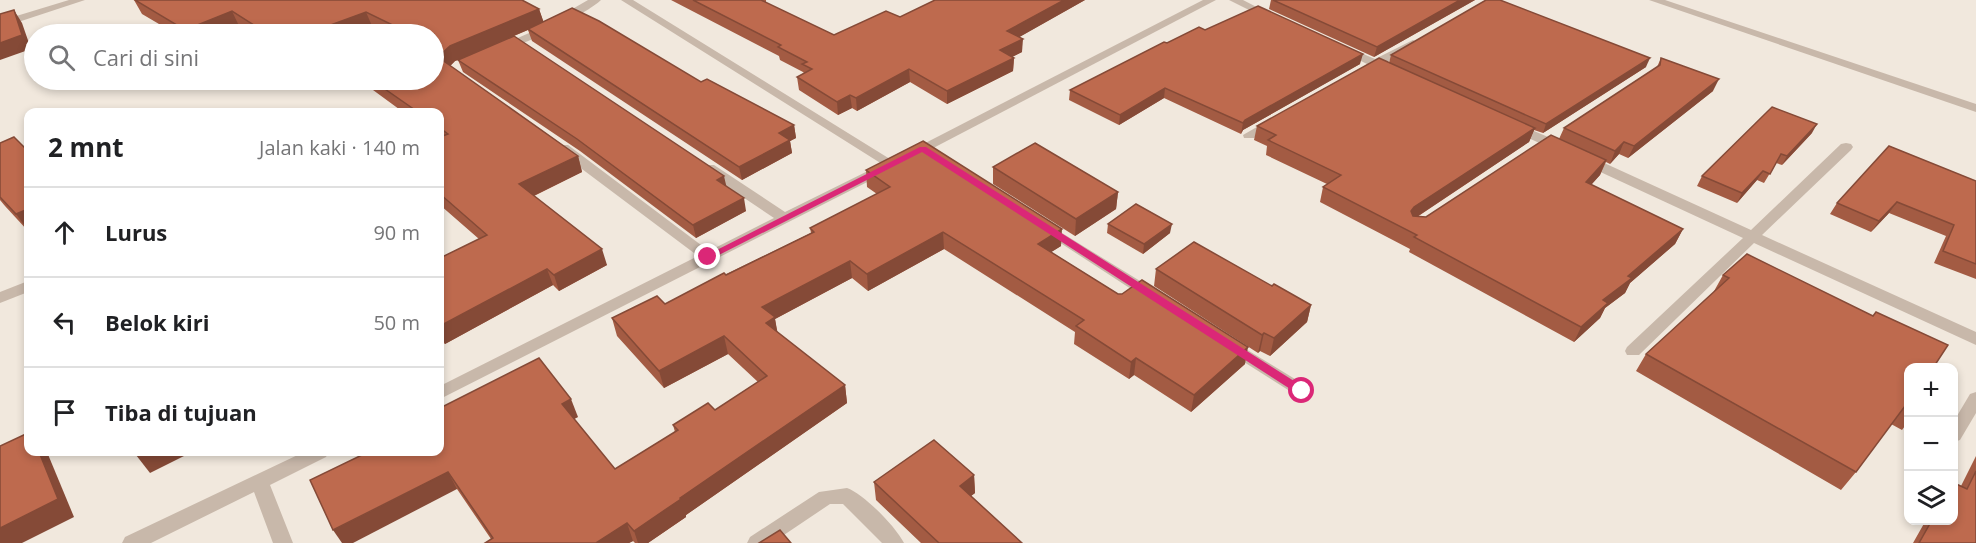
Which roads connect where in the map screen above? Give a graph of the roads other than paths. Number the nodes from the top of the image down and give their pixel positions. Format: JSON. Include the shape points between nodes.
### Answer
{"nodes":[{"id":1,"x":80,"y":0,"type":"edge"},
{"id":2,"x":596,"y":0,"type":"edge"},
{"id":3,"x":626,"y":0,"type":"edge"},
{"id":4,"x":1211,"y":0,"type":"edge"},
{"id":5,"x":1234,"y":0,"type":"edge"},
{"id":6,"x":1653,"y":0,"type":"edge"},
{"id":7,"x":1278,"y":20,"type":"edge"},
{"id":8,"x":0,"y":25,"type":"edge"},
{"id":9,"x":1427,"y":34,"type":"edge"},
{"id":10,"x":1333,"y":44,"type":"edge"},
{"id":11,"x":490,"y":53,"type":"edge"},
{"id":12,"x":1376,"y":63,"type":"junction"},
{"id":13,"x":1398,"y":73,"type":"edge"},
{"id":14,"x":1357,"y":74,"type":"edge"},
{"id":15,"x":1976,"y":108,"type":"edge"},
{"id":16,"x":1288,"y":113,"type":"edge"},
{"id":17,"x":1504,"y":122,"type":"edge"},
{"id":18,"x":1249,"y":135,"type":"dead end"},
{"id":19,"x":555,"y":143,"type":"edge"},
{"id":20,"x":1846,"y":147,"type":"dead end"},
{"id":21,"x":695,"y":159,"type":"edge"},
{"id":22,"x":891,"y":164,"type":"junction"},
{"id":23,"x":784,"y":218,"type":"junction"},
{"id":24,"x":1032,"y":219,"type":"edge"},
{"id":25,"x":1753,"y":236,"type":"junction"},
{"id":26,"x":708,"y":257,"type":"junction"},
{"id":27,"x":24,"y":288,"type":"edge"},
{"id":28,"x":0,"y":298,"type":"edge"},
{"id":29,"x":1162,"y":302,"type":"edge"},
{"id":30,"x":1976,"y":339,"type":"edge"},
{"id":31,"x":1222,"y":340,"type":"edge"},
{"id":32,"x":1633,"y":351,"type":"dead end"},
{"id":33,"x":444,"y":391,"type":"edge"},
{"id":34,"x":1302,"y":391,"type":"dead end"},
{"id":35,"x":1976,"y":398,"type":"edge"},
{"id":36,"x":1958,"y":427,"type":"edge"},
{"id":37,"x":312,"y":456,"type":"edge"},
{"id":38,"x":259,"y":481,"type":"junction"},
{"id":39,"x":132,"y":543,"type":"edge"},
{"id":40,"x":283,"y":543,"type":"edge"},
{"id":41,"x":757,"y":543,"type":"edge"},
{"id":42,"x":894,"y":543,"type":"edge"}],
"edges":[{"from":1,"to":8,"type":"street"},
{"from":2,"to":11,"type":"street","via":[[524,44]]},
{"from":3,"to":22,"type":"street"},
{"from":4,"to":22,"type":"street","via":[[928,152]]},
{"from":5,"to":7,"type":"street"},
{"from":6,"to":15,"type":"street"},
{"from":9,"to":12,"type":"street"},
{"from":10,"to":12,"type":"street"},
{"from":12,"to":13,"type":"street"},
{"from":12,"to":14,"type":"street"},
{"from":16,"to":18,"type":"street"},
{"from":17,"to":25,"type":"street"},
{"from":19,"to":26,"type":"street"},
{"from":20,"to":25,"type":"street"},
{"from":21,"to":23,"type":"street"},
{"from":22,"to":23,"type":"street"},
{"from":23,"to":26,"type":"street"},
{"from":24,"to":29,"type":"street"},
{"from":25,"to":30,"type":"street"},
{"from":25,"to":32,"type":"street"},
{"from":26,"to":33,"type":"street"},
{"from":27,"to":28,"type":"street"},
{"from":31,"to":34,"type":"street"},
{"from":35,"to":36,"type":"street"},
{"from":37,"to":38,"type":"street"},
{"from":38,"to":39,"type":"street"},
{"from":38,"to":40,"type":"street"},
{"from":41,"to":42,"type":"street","via":[[826,497],[847,496]]}]}
